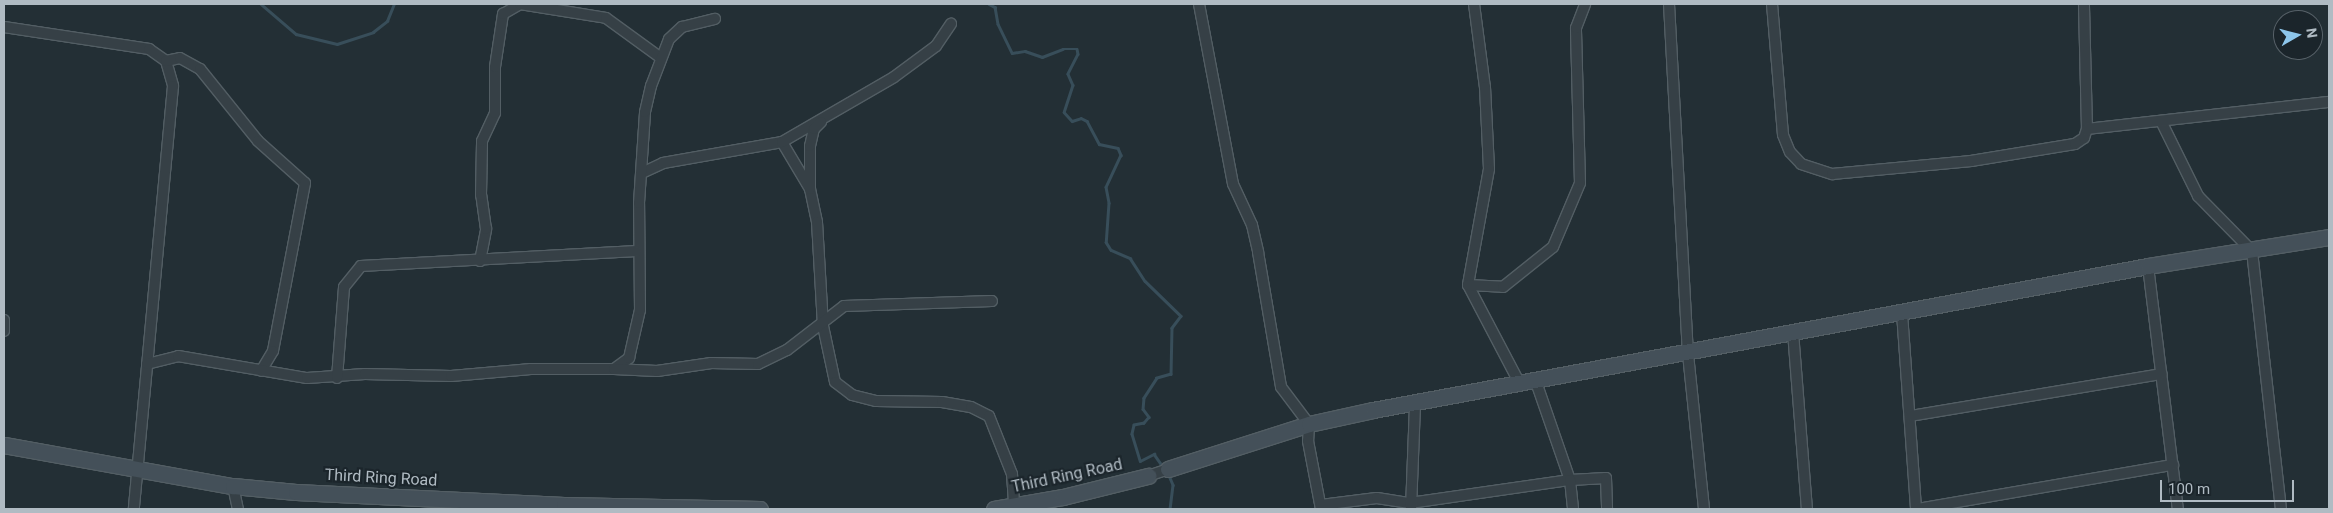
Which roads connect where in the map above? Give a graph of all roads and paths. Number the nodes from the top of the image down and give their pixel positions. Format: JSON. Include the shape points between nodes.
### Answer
{"nodes":[{"id":1,"x":1199,"y":4,"type":"edge"},
{"id":2,"x":1474,"y":4,"type":"edge"},
{"id":3,"x":1585,"y":4,"type":"edge"},
{"id":4,"x":1669,"y":4,"type":"edge"},
{"id":5,"x":1772,"y":4,"type":"edge"},
{"id":6,"x":2084,"y":4,"type":"edge"},
{"id":7,"x":715,"y":19,"type":"dead end"},
{"id":8,"x":951,"y":24,"type":"dead end"},
{"id":9,"x":4,"y":27,"type":"edge"},
{"id":10,"x":661,"y":58,"type":"junction"},
{"id":11,"x":166,"y":61,"type":"junction"},
{"id":12,"x":2329,"y":102,"type":"edge"},
{"id":13,"x":827,"y":116,"type":"junction"},
{"id":14,"x":2161,"y":121,"type":"junction"},
{"id":15,"x":2086,"y":129,"type":"junction"},
{"id":16,"x":782,"y":142,"type":"junction"},
{"id":17,"x":644,"y":172,"type":"junction"},
{"id":18,"x":810,"y":189,"type":"junction"},
{"id":19,"x":2329,"y":237,"type":"edge"},
{"id":20,"x":637,"y":251,"type":"junction"},
{"id":21,"x":2252,"y":251,"type":"junction"},
{"id":22,"x":480,"y":261,"type":"junction"},
{"id":23,"x":2148,"y":266,"type":"junction"},
{"id":24,"x":1468,"y":285,"type":"junction"},
{"id":25,"x":992,"y":300,"type":"dead end"},
{"id":26,"x":1902,"y":313,"type":"junction"},
{"id":27,"x":4,"y":320,"type":"edge"},
{"id":28,"x":823,"y":326,"type":"junction"},
{"id":29,"x":4,"y":331,"type":"edge"},
{"id":30,"x":1794,"y":332,"type":"junction"},
{"id":31,"x":1688,"y":354,"type":"junction"},
{"id":32,"x":629,"y":358,"type":"junction"},
{"id":33,"x":147,"y":364,"type":"junction"},
{"id":34,"x":614,"y":369,"type":"junction"},
{"id":35,"x":261,"y":372,"type":"junction"},
{"id":36,"x":630,"y":372,"type":"junction"},
{"id":37,"x":2162,"y":374,"type":"junction"},
{"id":38,"x":337,"y":378,"type":"junction"},
{"id":39,"x":1535,"y":379,"type":"junction"},
{"id":40,"x":1519,"y":382,"type":"junction"},
{"id":41,"x":1415,"y":403,"type":"junction"},
{"id":42,"x":1910,"y":416,"type":"junction"},
{"id":43,"x":1309,"y":424,"type":"junction"},
{"id":44,"x":4,"y":445,"type":"edge"},
{"id":45,"x":2173,"y":465,"type":"junction"},
{"id":46,"x":137,"y":469,"type":"junction"},
{"id":47,"x":1168,"y":469,"type":"joint"},
{"id":48,"x":1148,"y":476,"type":"joint"},
{"id":49,"x":1570,"y":480,"type":"junction"},
{"id":50,"x":233,"y":486,"type":"junction"},
{"id":51,"x":463,"y":504,"type":"edge"},
{"id":52,"x":1014,"y":506,"type":"junction"},
{"id":53,"x":1410,"y":506,"type":"edge"},
{"id":54,"x":1321,"y":507,"type":"edge"},
{"id":55,"x":134,"y":509,"type":"edge"},
{"id":56,"x":238,"y":509,"type":"edge"},
{"id":57,"x":744,"y":509,"type":"edge"},
{"id":58,"x":760,"y":509,"type":"edge"},
{"id":59,"x":994,"y":509,"type":"edge"},
{"id":60,"x":1573,"y":509,"type":"edge"},
{"id":61,"x":1607,"y":509,"type":"edge"},
{"id":62,"x":1704,"y":509,"type":"edge"},
{"id":63,"x":1807,"y":509,"type":"edge"},
{"id":64,"x":1916,"y":509,"type":"edge"},
{"id":65,"x":2178,"y":509,"type":"edge"},
{"id":66,"x":2281,"y":509,"type":"edge"}],
"edges":[{"from":1,"to":43,"type":"street","via":[[1233,184],[1252,225],[1258,252],[1281,387]]},
{"from":2,"to":24,"type":"street","via":[[1485,87],[1489,169]]},
{"from":3,"to":24,"type":"street","via":[[1576,28],[1580,183],[1553,246],[1503,287]]},
{"from":4,"to":31,"type":"street"},
{"from":5,"to":15,"type":"street","via":[[1783,135],[1790,152],[1814,170],[1859,173],[1980,160],[2075,144],[2084,138]]},
{"from":6,"to":15,"type":"street"},
{"from":7,"to":10,"type":"street","via":[[682,27],[669,39]]},
{"from":8,"to":13,"type":"street","via":[[936,46]]},
{"from":9,"to":11,"type":"street","via":[[149,48]]},
{"from":10,"to":17,"type":"street","via":[[645,112]]},
{"from":10,"to":22,"type":"street","via":[[606,18],[520,4],[503,14],[495,75],[495,113],[482,141],[481,195],[486,229]]},
{"from":11,"to":33,"type":"street","via":[[173,86]]},
{"from":11,"to":35,"type":"street","via":[[180,58],[200,69],[258,141],[305,183],[273,350]]},
{"from":12,"to":14,"type":"street"},
{"from":13,"to":16,"type":"street"},
{"from":13,"to":18,"type":"street","via":[[814,129]]},
{"from":14,"to":15,"type":"street"},
{"from":14,"to":21,"type":"street","via":[[2198,196]]},
{"from":16,"to":17,"type":"street","via":[[662,163]]},
{"from":16,"to":18,"type":"street"},
{"from":17,"to":20,"type":"street"},
{"from":18,"to":28,"type":"street","via":[[817,222]]},
{"from":19,"to":21,"type":"street"},
{"from":20,"to":22,"type":"street"},
{"from":20,"to":32,"type":"street","via":[[640,310]]},
{"from":21,"to":23,"type":"street"},
{"from":21,"to":66,"type":"street"},
{"from":22,"to":38,"type":"street","via":[[361,266],[352,273],[344,286]]},
{"from":23,"to":26,"type":"street"},
{"from":23,"to":37,"type":"street"},
{"from":24,"to":40,"type":"street"},
{"from":25,"to":28,"type":"street","via":[[844,306],[831,314]]},
{"from":26,"to":30,"type":"street"},
{"from":26,"to":42,"type":"street"},
{"from":27,"to":29,"type":"street"},
{"from":28,"to":36,"type":"street","via":[[758,364],[711,363]]},
{"from":28,"to":52,"type":"street","via":[[835,382],[852,395],[876,400],[942,402],[971,407],[989,416],[1012,474]]},
{"from":30,"to":31,"type":"street"},
{"from":30,"to":63,"type":"street"},
{"from":31,"to":39,"type":"street"},
{"from":31,"to":62,"type":"street"},
{"from":32,"to":34,"type":"street"},
{"from":32,"to":36,"type":"street"},
{"from":33,"to":35,"type":"street","via":[[178,356]]},
{"from":33,"to":46,"type":"street"},
{"from":34,"to":36,"type":"street"},
{"from":34,"to":38,"type":"street","via":[[531,369]]},
{"from":35,"to":38,"type":"street"},
{"from":37,"to":42,"type":"street"},
{"from":37,"to":45,"type":"street"},
{"from":39,"to":40,"type":"street"},
{"from":39,"to":49,"type":"street"},
{"from":40,"to":41,"type":"street"},
{"from":41,"to":43,"type":"street"},
{"from":41,"to":53,"type":"street"},
{"from":42,"to":64,"type":"street"},
{"from":43,"to":47,"type":"street"},
{"from":43,"to":54,"type":"street","via":[[1308,441]]},
{"from":44,"to":46,"type":"street","name":"Third Ring Road"},
{"from":45,"to":64,"type":"street"},
{"from":45,"to":65,"type":"street"},
{"from":46,"to":50,"type":"street","name":"Third Ring Road"},
{"from":46,"to":55,"type":"street"},
{"from":47,"to":48,"type":"street"},
{"from":48,"to":52,"type":"street","name":"Third Ring Road"},
{"from":49,"to":53,"type":"street"},
{"from":49,"to":60,"type":"street"},
{"from":49,"to":61,"type":"street","via":[[1606,478]]},
{"from":50,"to":51,"type":"street","name":"Third Ring Road"},
{"from":50,"to":56,"type":"street"},
{"from":51,"to":57,"type":"street","name":"Third Ring Road"},
{"from":52,"to":59,"type":"street","name":"Third Ring Road"},
{"from":53,"to":54,"type":"street","via":[[1377,498]]},
{"from":57,"to":58,"type":"street","name":"Third Ring Road"}]}
